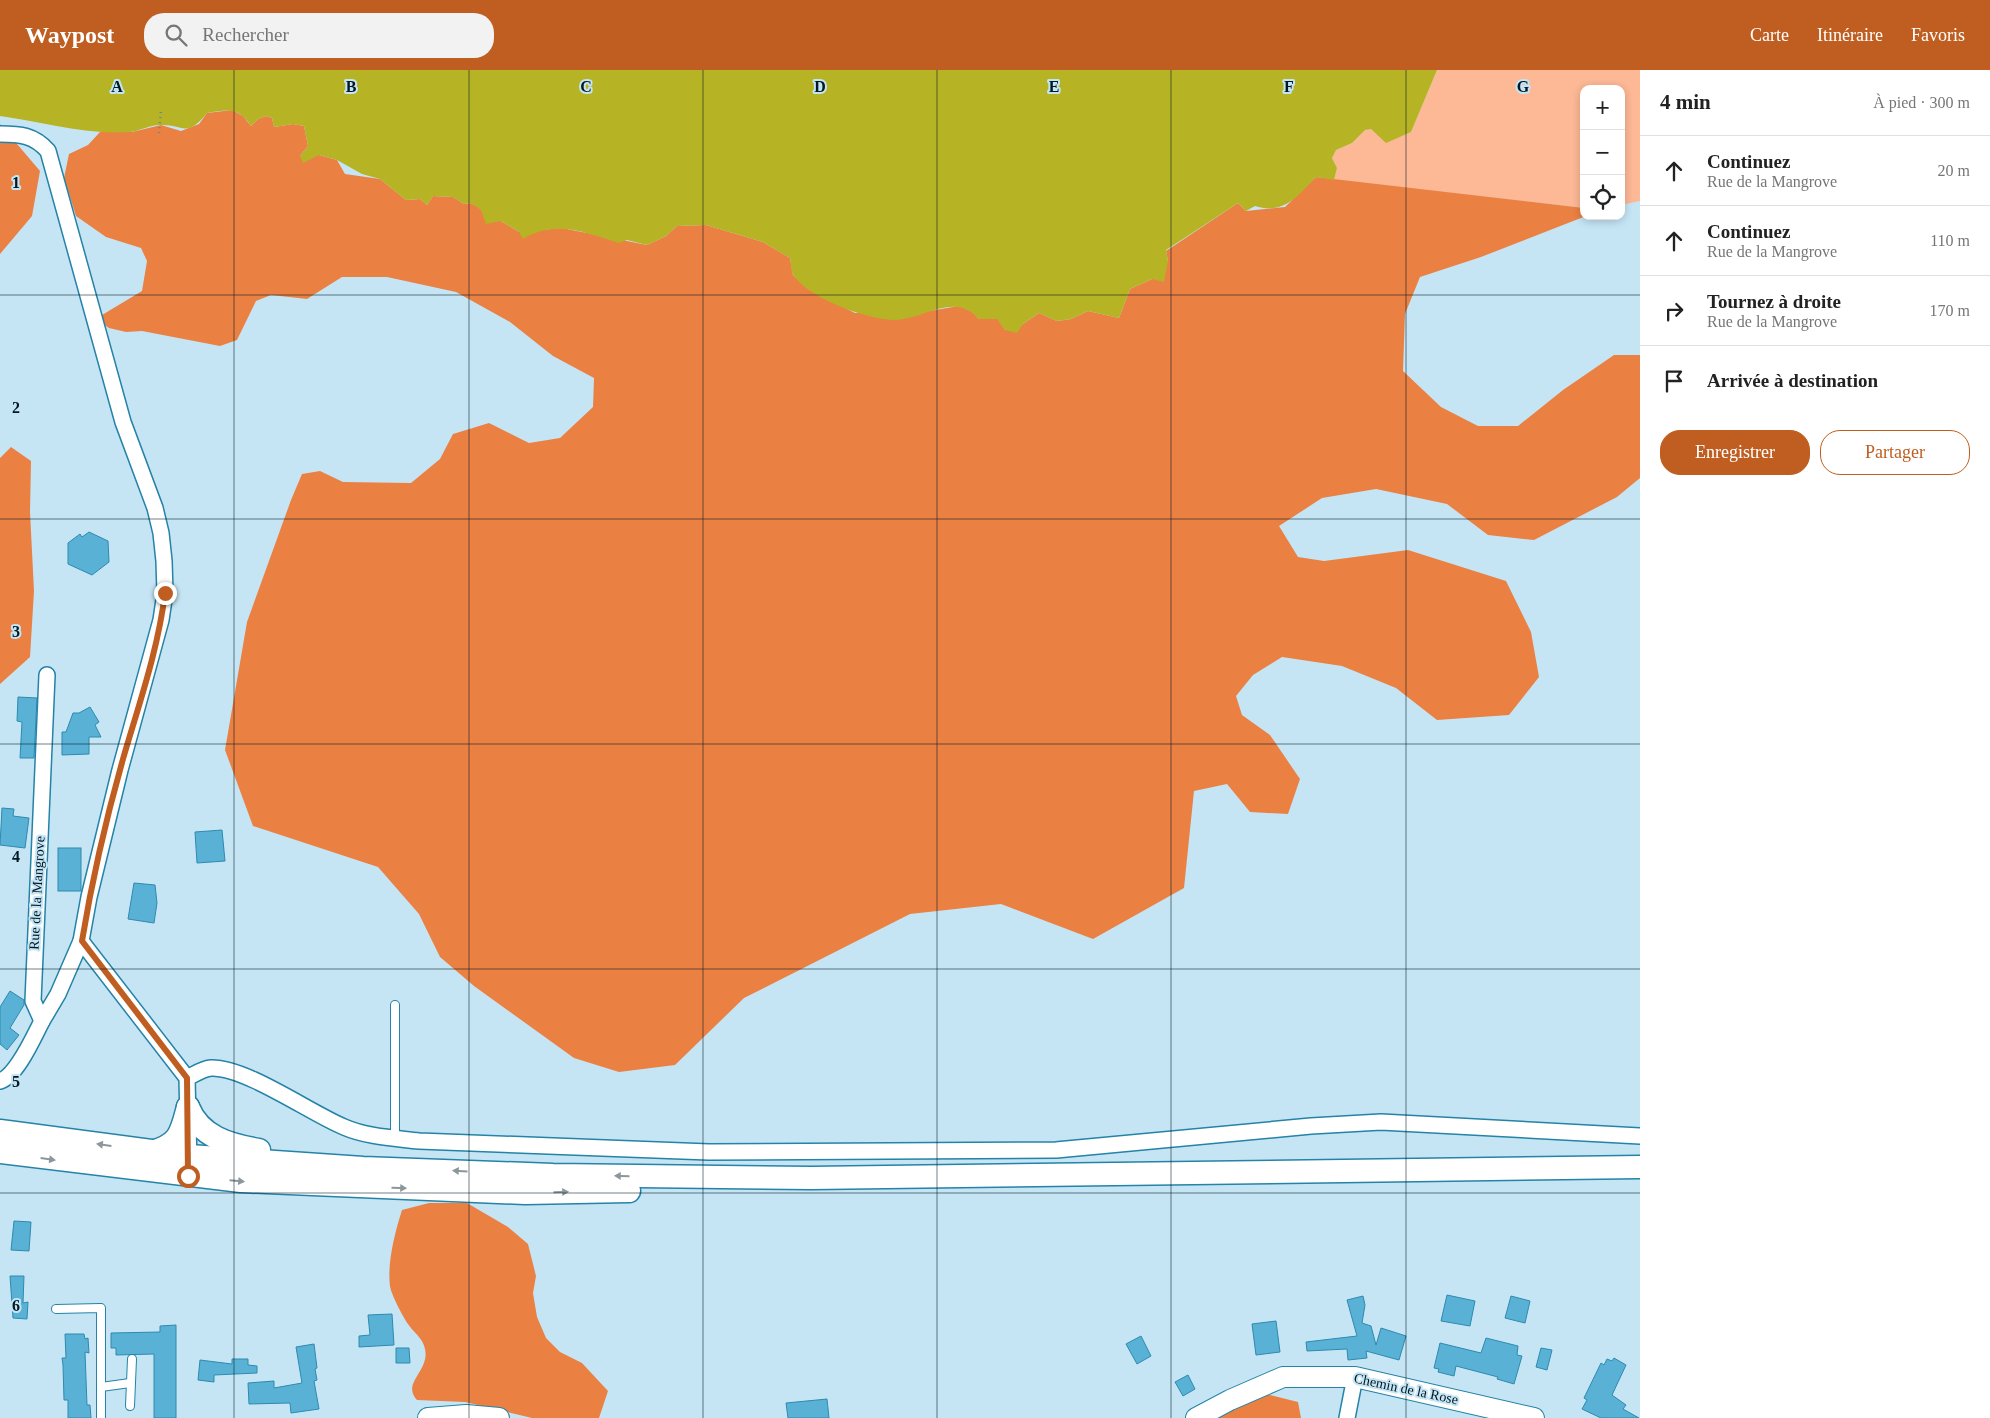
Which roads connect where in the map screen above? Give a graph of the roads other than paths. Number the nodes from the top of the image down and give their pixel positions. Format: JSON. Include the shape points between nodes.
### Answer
{"nodes":[{"id":1,"x":0,"y":134,"type":"edge"},
{"id":2,"x":47,"y":675,"type":"dead end"},
{"id":3,"x":82,"y":941,"type":"junction"},
{"id":4,"x":395,"y":1005,"type":"dead end"},
{"id":5,"x":42,"y":1021,"type":"junction"},
{"id":6,"x":187,"y":1078,"type":"junction"},
{"id":7,"x":0,"y":1081,"type":"edge"},
{"id":8,"x":188,"y":1107,"type":"junction"},
{"id":9,"x":0,"y":1131,"type":"edge"},
{"id":10,"x":1640,"y":1136,"type":"edge"},
{"id":11,"x":395,"y":1138,"type":"junction"},
{"id":12,"x":0,"y":1152,"type":"edge"},
{"id":13,"x":152,"y":1152,"type":"junction"},
{"id":14,"x":189,"y":1158,"type":"junction"},
{"id":15,"x":1640,"y":1167,"type":"edge"},
{"id":16,"x":363,"y":1168,"type":"junction"},
{"id":17,"x":1640,"y":1180,"type":"edge"},
{"id":18,"x":56,"y":1309,"type":"dead end"},
{"id":19,"x":132,"y":1359,"type":"dead end"},
{"id":20,"x":1355,"y":1377,"type":"junction"},
{"id":21,"x":130,"y":1383,"type":"junction"},
{"id":22,"x":101,"y":1387,"type":"junction"},
{"id":23,"x":130,"y":1406,"type":"dead end"},
{"id":24,"x":101,"y":1418,"type":"edge"},
{"id":25,"x":428,"y":1418,"type":"edge"},
{"id":26,"x":499,"y":1418,"type":"edge"},
{"id":27,"x":1196,"y":1418,"type":"edge"},
{"id":28,"x":1348,"y":1418,"type":"edge"},
{"id":29,"x":1534,"y":1418,"type":"edge"}],
"edges":[{"from":1,"to":3,"type":"street","via":[[31,137],[48,151],[123,422],[161,533],[165,593],[154,652],[120,770],[89,897]]},
{"from":2,"to":5,"type":"street","name":"Rue de la Mangrove","via":[[33,1001]]},
{"from":3,"to":5,"type":"street"},
{"from":3,"to":6,"type":"street"},
{"from":4,"to":11,"type":"lane"},
{"from":5,"to":7,"type":"street","via":[[13,1070]]},
{"from":6,"to":8,"type":"street"},
{"from":6,"to":11,"type":"street","via":[[202,1070],[220,1069],[248,1078],[344,1127]]},
{"from":8,"to":13,"type":"main road","via":[[175,1141]]},
{"from":8,"to":14,"type":"street"},
{"from":8,"to":16,"type":"main road","via":[[199,1127],[227,1142]]},
{"from":13,"to":9,"type":"main road","one_way":true},
{"from":10,"to":11,"type":"street","via":[[1382,1122],[1056,1150],[709,1152]]},
{"from":12,"to":14,"type":"main road","one_way":true},
{"from":13,"to":14,"type":"main road"},
{"from":14,"to":16,"type":"main road"},
{"from":14,"to":17,"type":"main road","one_way":true,"via":[[241,1181],[525,1192],[1370,1180]]},
{"from":15,"to":16,"type":"main road","one_way":true,"via":[[811,1178],[553,1176]]},
{"from":18,"to":22,"type":"lane","via":[[101,1308]]},
{"from":19,"to":21,"type":"lane"},
{"from":20,"to":27,"type":"main road","name":"Chemin de la Rose","via":[[1283,1377]]},
{"from":20,"to":28,"type":"street"},
{"from":20,"to":29,"type":"main road","name":"Chemin de la Rose"},
{"from":21,"to":22,"type":"lane"},
{"from":21,"to":23,"type":"lane"},
{"from":22,"to":24,"type":"lane"},
{"from":25,"to":26,"type":"main road","via":[[466,1415]]}]}
